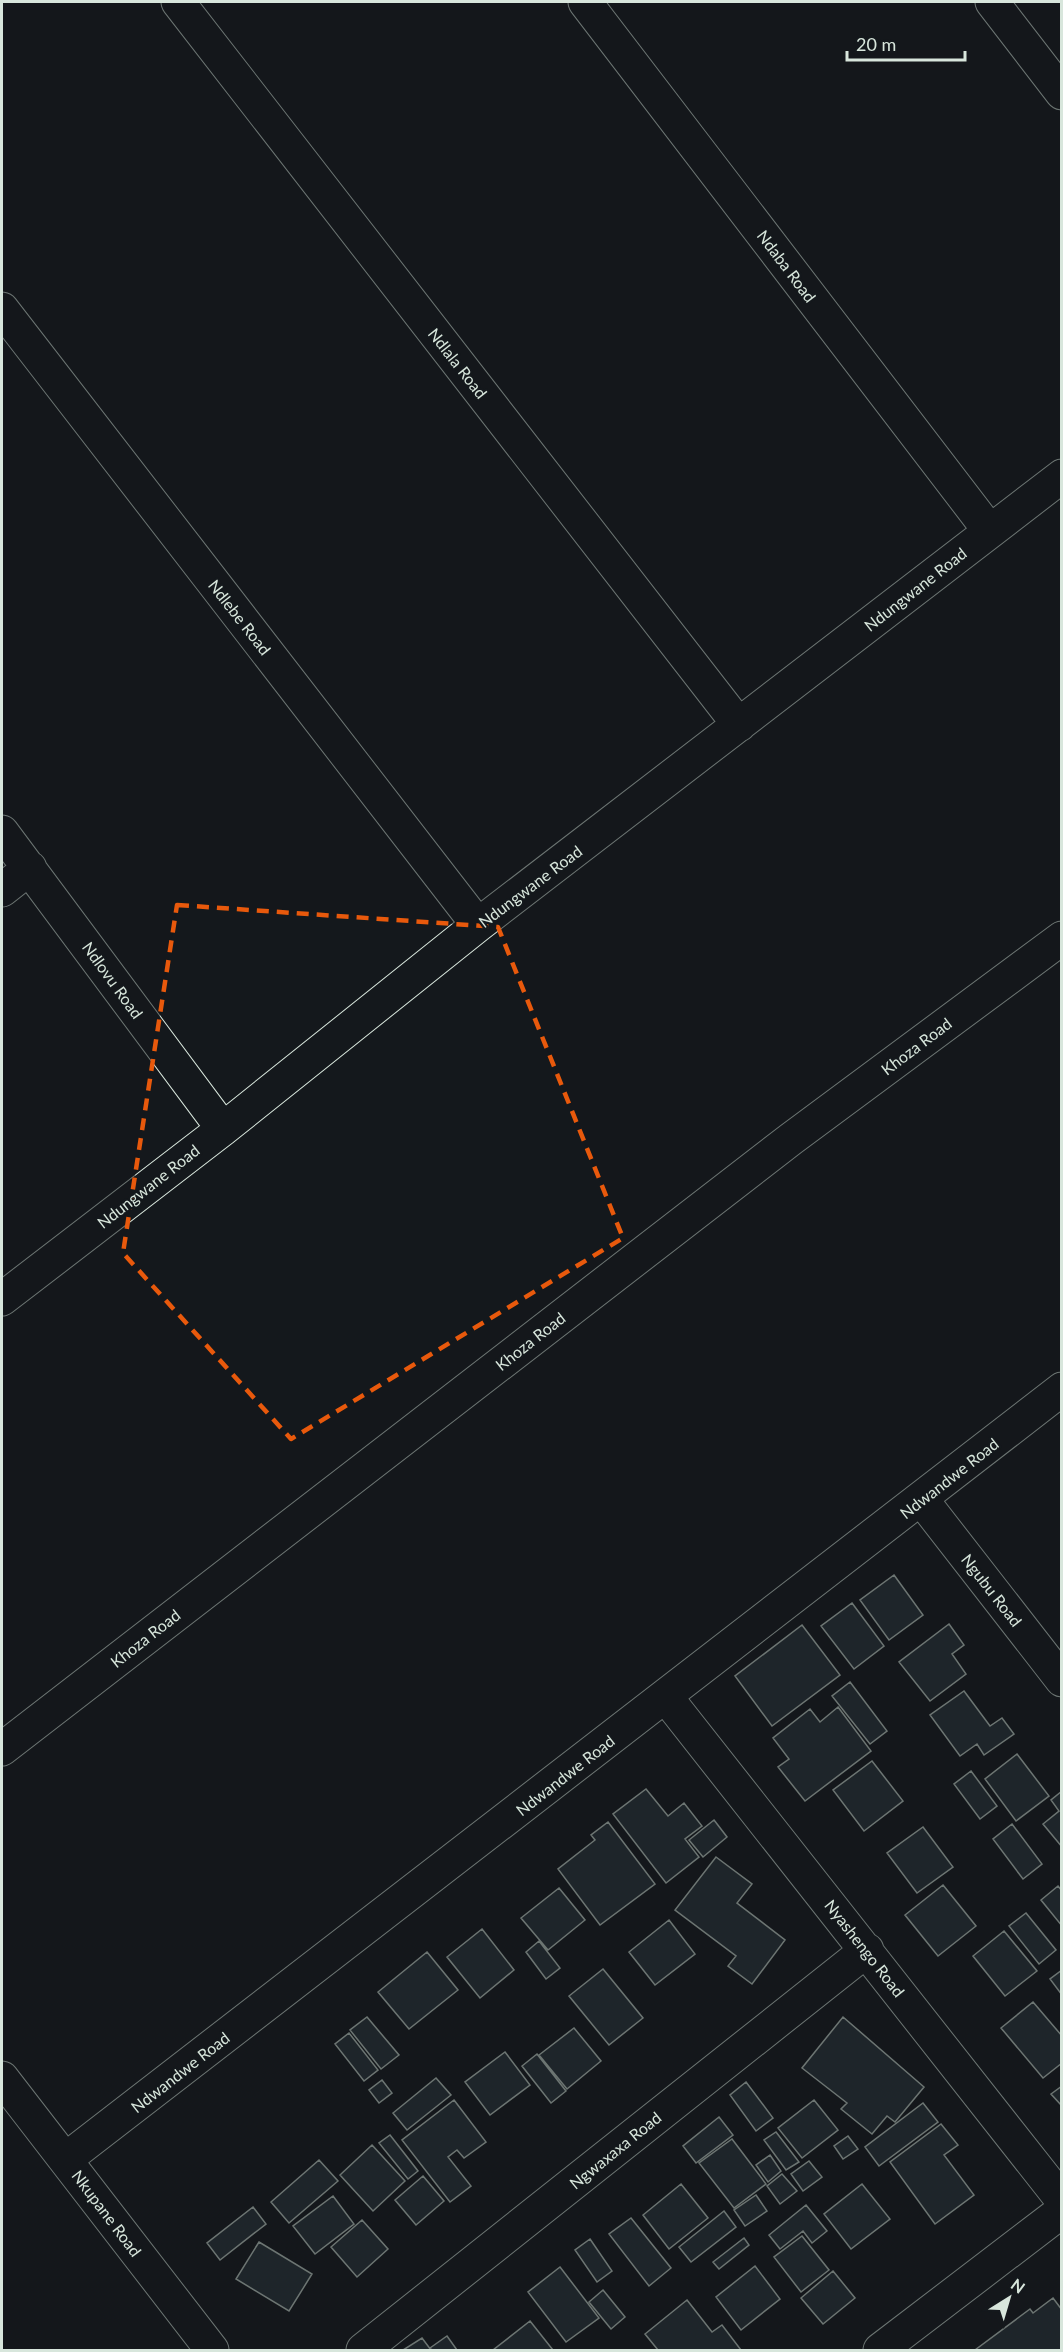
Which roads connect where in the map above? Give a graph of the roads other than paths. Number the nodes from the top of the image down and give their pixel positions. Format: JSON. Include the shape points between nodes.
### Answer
{"nodes":[{"id":1,"x":177,"y":2,"type":"edge"},
{"id":2,"x":585,"y":2,"type":"edge"},
{"id":3,"x":992,"y":2,"type":"edge"},
{"id":4,"x":1062,"y":93,"type":"edge"},
{"id":5,"x":2,"y":309,"type":"edge"},
{"id":6,"x":1062,"y":476,"type":"edge"},
{"id":7,"x":989,"y":531,"type":"junction"},
{"id":8,"x":739,"y":726,"type":"junction"},
{"id":9,"x":2,"y":832,"type":"edge"},
{"id":10,"x":30,"y":868,"type":"junction"},
{"id":11,"x":2,"y":890,"type":"edge"},
{"id":12,"x":478,"y":926,"type":"junction"},
{"id":13,"x":1062,"y":938,"type":"edge"},
{"id":14,"x":223,"y":1129,"type":"junction"},
{"id":15,"x":2,"y":1299,"type":"edge"},
{"id":16,"x":1062,"y":1389,"type":"edge"},
{"id":17,"x":922,"y":1500,"type":"junction"},
{"id":18,"x":1062,"y":1680,"type":"edge"},
{"id":19,"x":666,"y":1697,"type":"junction"},
{"id":20,"x":2,"y":1749,"type":"edge"},
{"id":21,"x":867,"y":1950,"type":"junction"},
{"id":22,"x":2,"y":2078,"type":"edge"},
{"id":23,"x":66,"y":2159,"type":"junction"},
{"id":24,"x":1062,"y":2200,"type":"edge"},
{"id":25,"x":1062,"y":2211,"type":"edge"},
{"id":26,"x":212,"y":2350,"type":"edge"},
{"id":27,"x":363,"y":2350,"type":"edge"},
{"id":28,"x":880,"y":2350,"type":"edge"}],
"edges":[{"from":1,"to":8,"type":"street","name":"Ndlala Road"},
{"from":2,"to":7,"type":"street","name":"Ndaba Road"},
{"from":3,"to":4,"type":"street"},
{"from":5,"to":12,"type":"street","name":"Ndlebe Road"},
{"from":6,"to":7,"type":"street","name":"Ndungwane Road"},
{"from":7,"to":8,"type":"street","name":"Ndungwane Road"},
{"from":8,"to":12,"type":"street","name":"Ndungwane Road"},
{"from":9,"to":10,"type":"street","name":"Ndlovu Road"},
{"from":10,"to":11,"type":"street"},
{"from":10,"to":14,"type":"street","name":"Ndlovu Road"},
{"from":12,"to":14,"type":"street","name":"Ndungwane Road"},
{"from":13,"to":20,"type":"street","name":"Khoza Road","via":[[791,1139]]},
{"from":14,"to":15,"type":"street","name":"Ndungwane Road"},
{"from":16,"to":17,"type":"street","name":"Ndwandwe Road"},
{"from":17,"to":18,"type":"street","name":"Ngubu Road"},
{"from":17,"to":19,"type":"street","name":"Ndwandwe Road"},
{"from":19,"to":21,"type":"street","name":"Nyashengo Road"},
{"from":19,"to":23,"type":"street","name":"Ndwandwe Road"},
{"from":21,"to":24,"type":"street","name":"Nyashengo Road"},
{"from":21,"to":27,"type":"street","name":"Ngwaxaxa Road"},
{"from":22,"to":23,"type":"street","name":"Nkupane Road"},
{"from":23,"to":26,"type":"street","name":"Nkupane Road"},
{"from":25,"to":28,"type":"street"}]}
